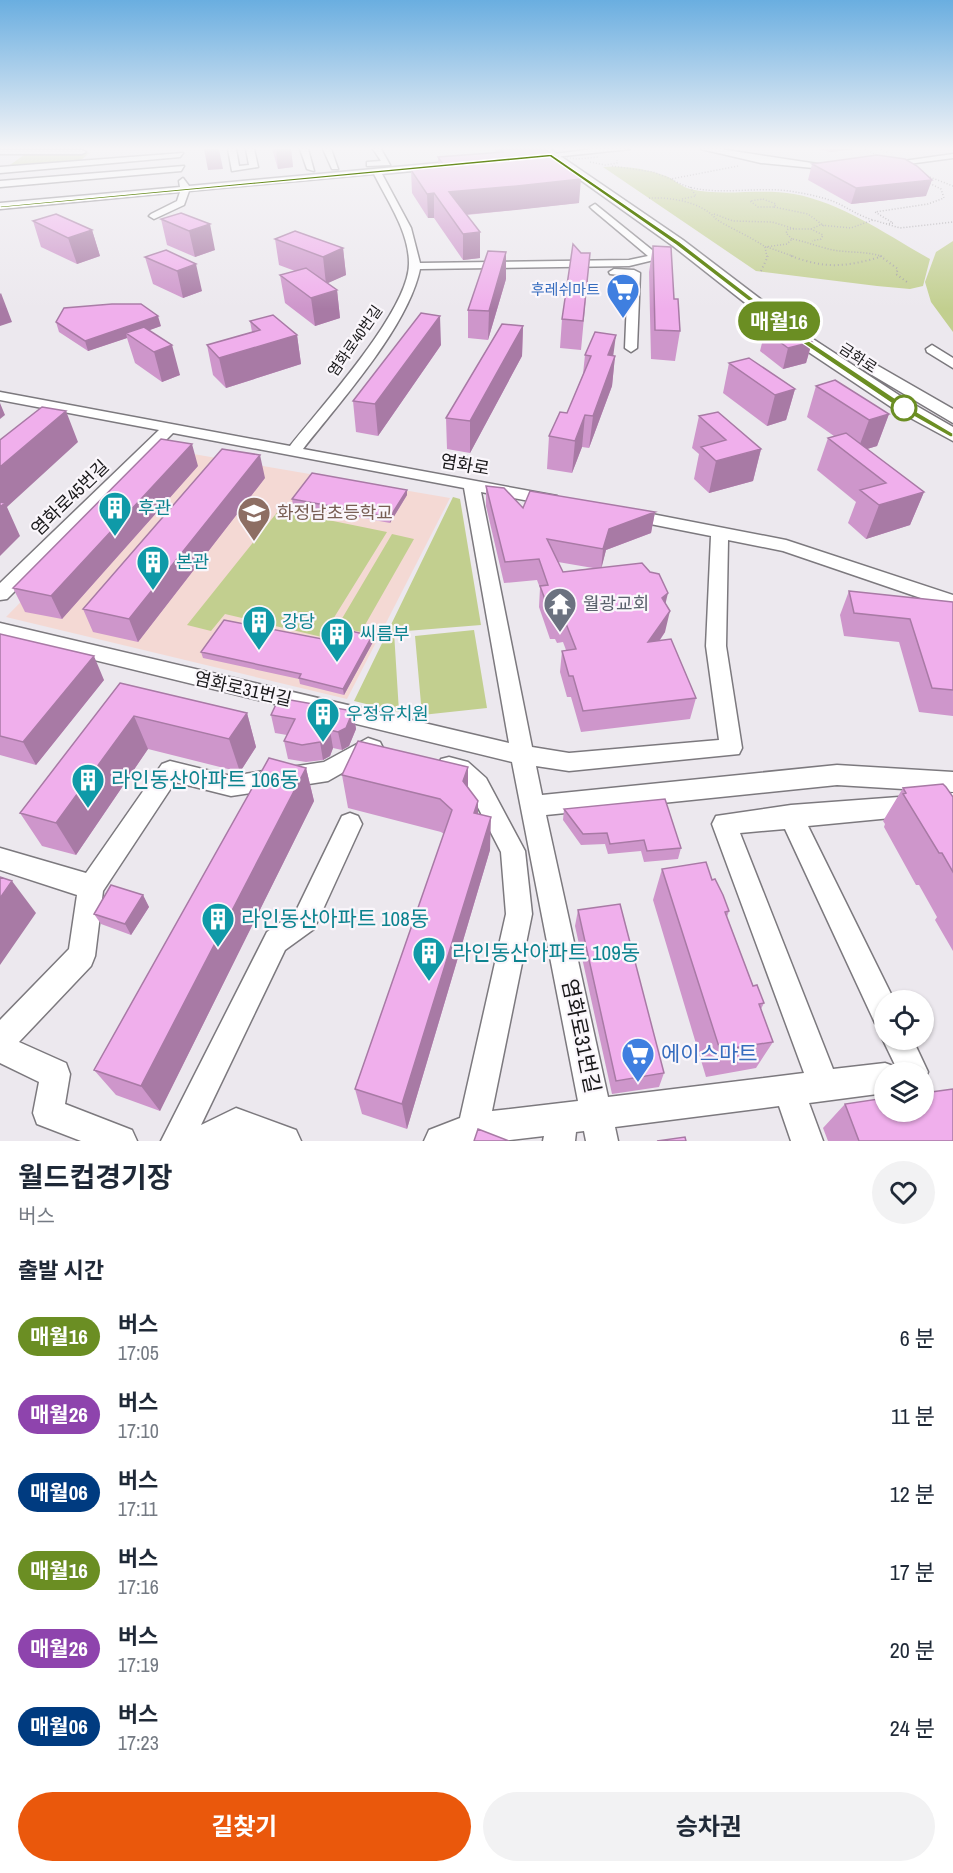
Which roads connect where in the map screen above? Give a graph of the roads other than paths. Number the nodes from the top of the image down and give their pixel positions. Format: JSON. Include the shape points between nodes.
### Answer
{"nodes":[{"id":1,"x":43,"y":202,"type":"edge"},
{"id":2,"x":179,"y":202,"type":"edge"},
{"id":3,"x":393,"y":202,"type":"edge"},
{"id":4,"x":621,"y":202,"type":"edge"},
{"id":5,"x":626,"y":202,"type":"edge"},
{"id":6,"x":0,"y":206,"type":"edge"},
{"id":7,"x":595,"y":207,"type":"dead end"},
{"id":8,"x":154,"y":216,"type":"dead end"},
{"id":9,"x":414,"y":270,"type":"junction"},
{"id":10,"x":631,"y":348,"type":"dead end"},
{"id":11,"x":932,"y":349,"type":"dead end"},
{"id":12,"x":953,"y":364,"type":"edge"},
{"id":13,"x":0,"y":396,"type":"edge"},
{"id":14,"x":953,"y":417,"type":"edge"},
{"id":15,"x":168,"y":430,"type":"junction"},
{"id":16,"x":953,"y":435,"type":"edge"},
{"id":17,"x":292,"y":453,"type":"junction"},
{"id":18,"x":472,"y":486,"type":"junction"},
{"id":19,"x":562,"y":502,"type":"edge"},
{"id":20,"x":619,"y":512,"type":"edge"},
{"id":21,"x":720,"y":531,"type":"junction"},
{"id":22,"x":0,"y":594,"type":"edge"},
{"id":23,"x":953,"y":602,"type":"edge"},
{"id":24,"x":0,"y":630,"type":"edge"},
{"id":25,"x":391,"y":753,"type":"edge"},
{"id":26,"x":522,"y":755,"type":"junction"},
{"id":27,"x":426,"y":761,"type":"edge"},
{"id":28,"x":953,"y":782,"type":"edge"},
{"id":29,"x":532,"y":806,"type":"junction"},
{"id":30,"x":953,"y":808,"type":"edge"},
{"id":31,"x":791,"y":816,"type":"junction"},
{"id":32,"x":350,"y":824,"type":"dead end"},
{"id":33,"x":0,"y":859,"type":"edge"},
{"id":34,"x":91,"y":887,"type":"junction"},
{"id":35,"x":874,"y":990,"type":"edge"},
{"id":36,"x":0,"y":1046,"type":"edge"},
{"id":37,"x":874,"y":1079,"type":"edge"},
{"id":38,"x":824,"y":1085,"type":"junction"},
{"id":39,"x":789,"y":1090,"type":"junction"},
{"id":40,"x":600,"y":1128,"type":"edge"},
{"id":41,"x":473,"y":1130,"type":"junction"},
{"id":42,"x":561,"y":1130,"type":"edge"},
{"id":43,"x":121,"y":1141,"type":"edge"},
{"id":44,"x":177,"y":1141,"type":"edge"},
{"id":45,"x":203,"y":1141,"type":"edge"},
{"id":46,"x":285,"y":1141,"type":"edge"},
{"id":47,"x":441,"y":1141,"type":"edge"},
{"id":48,"x":807,"y":1141,"type":"edge"}],
"edges":[{"from":1,"to":6,"type":"street"},
{"from":2,"to":8,"type":"street"},
{"from":3,"to":9,"type":"street","via":[[405,224]]},
{"from":4,"to":16,"type":"main road","name":"금화로","via":[[807,342]]},
{"from":5,"to":14,"type":"main road","name":"금화로"},
{"from":7,"to":9,"type":"street","via":[[657,258]]},
{"from":9,"to":10,"type":"street","via":[[634,273]]},
{"from":9,"to":17,"type":"street","name":"염화로40번길","via":[[381,338]]},
{"from":11,"to":12,"type":"street"},
{"from":13,"to":15,"type":"street","name":"염화로"},
{"from":15,"to":17,"type":"street","name":"염화로"},
{"from":15,"to":22,"type":"street","name":"염화로45번길"},
{"from":17,"to":18,"type":"street","name":"염화로"},
{"from":18,"to":19,"type":"street","name":"염화로"},
{"from":18,"to":26,"type":"street","name":"염화로31번길"},
{"from":20,"to":21,"type":"street"},
{"from":21,"to":23,"type":"street","via":[[827,558]]},
{"from":21,"to":26,"type":"street","via":[[716,646],[731,748],[569,762]]},
{"from":24,"to":26,"type":"street","name":"염화로31번길"},
{"from":25,"to":34,"type":"street","via":[[368,747],[328,771],[231,786],[170,771]]},
{"from":26,"to":29,"type":"street","name":"염화로31번길"},
{"from":27,"to":41,"type":"street","via":[[460,769],[478,784],[513,851],[519,914]]},
{"from":28,"to":29,"type":"street","via":[[837,776]]},
{"from":29,"to":40,"type":"street","name":"염화로31번길"},
{"from":30,"to":31,"type":"street","via":[[950,802]]},
{"from":31,"to":35,"type":"street"},
{"from":31,"to":38,"type":"street","via":[[724,824]]},
{"from":32,"to":44,"type":"street","via":[[305,920],[276,941]]},
{"from":33,"to":34,"type":"street"},
{"from":34,"to":36,"type":"street","via":[[81,956],[14,1025]]},
{"from":36,"to":43,"type":"street","via":[[55,1074],[48,1113]]},
{"from":37,"to":38,"type":"street"},
{"from":38,"to":39,"type":"street"},
{"from":39,"to":40,"type":"street"},
{"from":39,"to":48,"type":"street"},
{"from":40,"to":42,"type":"street"},
{"from":41,"to":42,"type":"street"},
{"from":41,"to":47,"type":"street"},
{"from":45,"to":46,"type":"street","via":[[236,1124]]}]}
